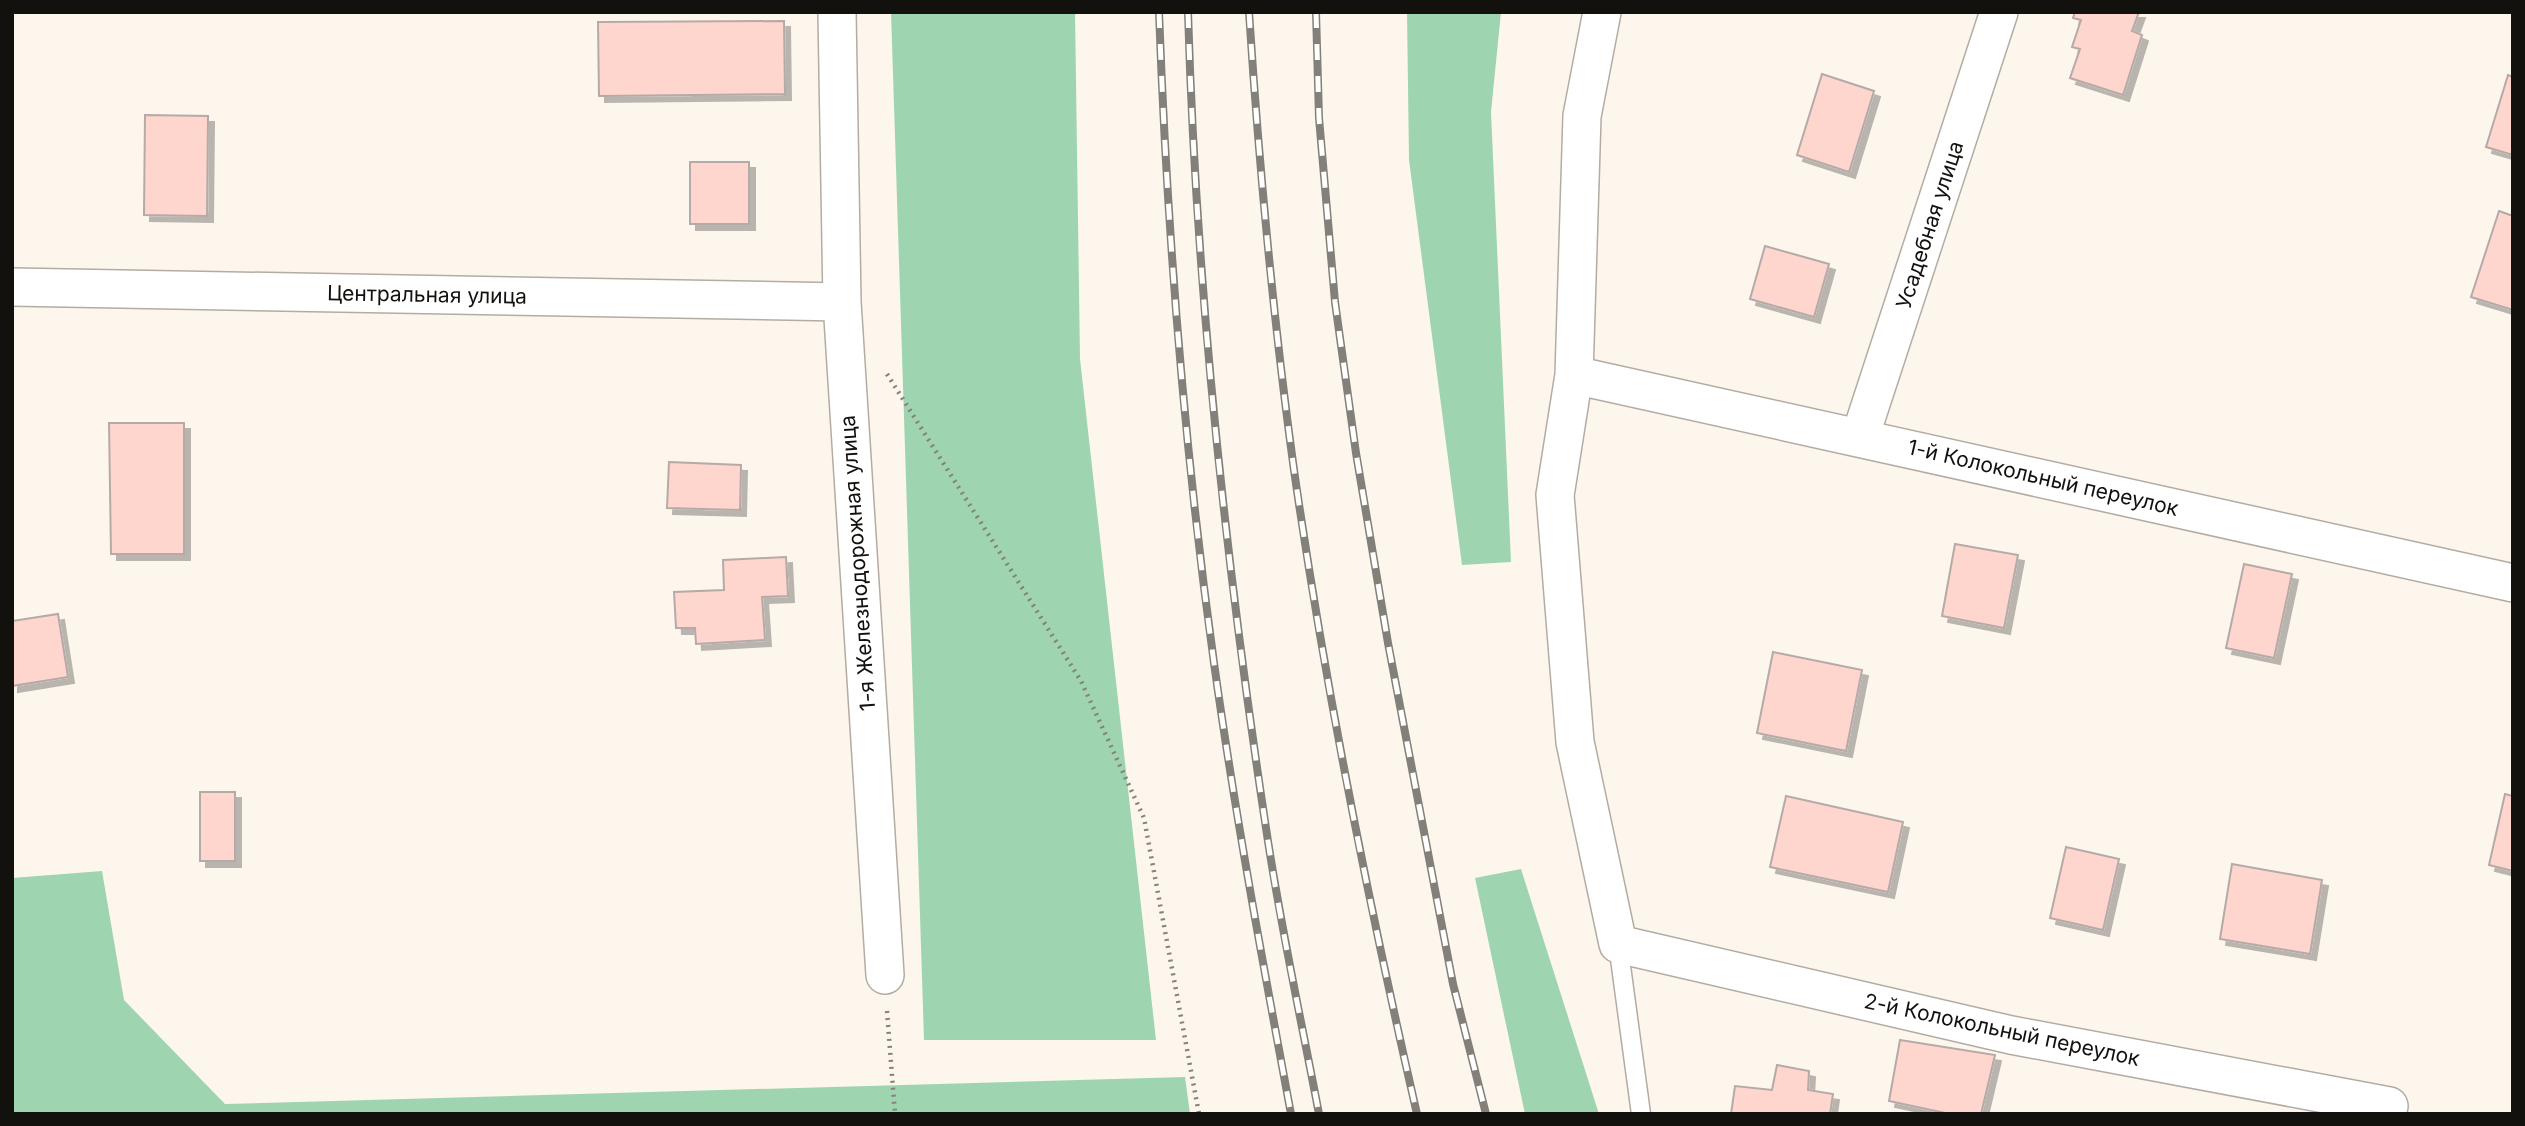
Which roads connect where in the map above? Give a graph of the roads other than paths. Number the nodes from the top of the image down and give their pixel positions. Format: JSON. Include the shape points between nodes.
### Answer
{"nodes":[{"id":1,"x":836,"y":12,"type":"edge"},
{"id":2,"x":1602,"y":12,"type":"edge"},
{"id":3,"x":1999,"y":12,"type":"edge"},
{"id":4,"x":12,"y":287,"type":"edge"},
{"id":5,"x":842,"y":302,"type":"junction"},
{"id":6,"x":1574,"y":375,"type":"junction"},
{"id":7,"x":1860,"y":438,"type":"junction"},
{"id":8,"x":2513,"y":583,"type":"edge"},
{"id":9,"x":1618,"y":944,"type":"junction"},
{"id":10,"x":885,"y":975,"type":"road end"},
{"id":11,"x":2389,"y":1105,"type":"dead end"},
{"id":12,"x":1641,"y":1114,"type":"edge"}],
"edges":[{"from":1,"to":5,"type":"street","name":"1-я Железнодорожная улица"},
{"from":2,"to":6,"type":"street","via":[[1581,116]]},
{"from":3,"to":7,"type":"street","name":"Усадебная улица"},
{"from":4,"to":5,"type":"street","name":"Центральная улица"},
{"from":5,"to":10,"type":"street","name":"1-я Железнодорожная улица"},
{"from":6,"to":7,"type":"street","name":"1-й Колокольный переулок"},
{"from":6,"to":9,"type":"street","via":[[1555,495],[1575,742]]},
{"from":7,"to":8,"type":"street","name":"1-й Колокольный переулок"},
{"from":9,"to":11,"type":"street","name":"2-й Колокольный переулок","via":[[2011,1035]]},
{"from":9,"to":12,"type":"lane"}]}
